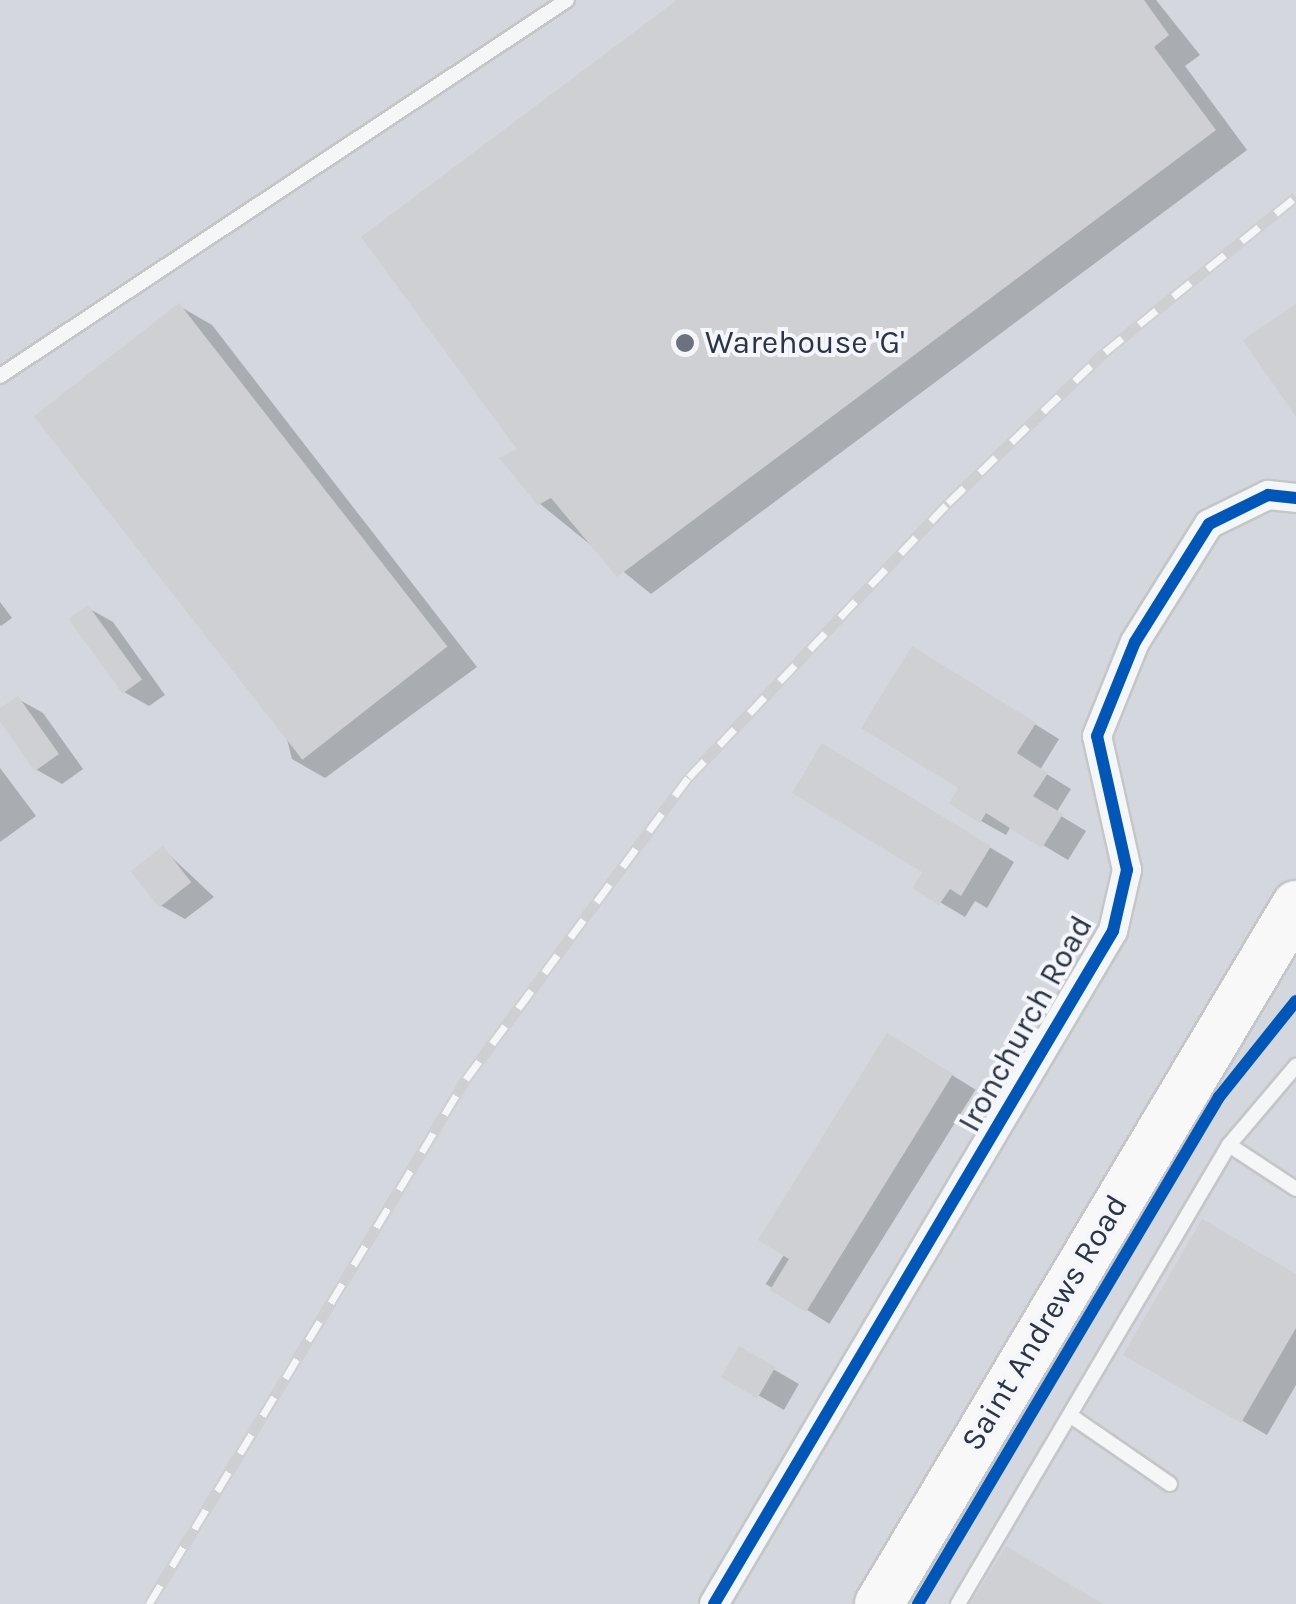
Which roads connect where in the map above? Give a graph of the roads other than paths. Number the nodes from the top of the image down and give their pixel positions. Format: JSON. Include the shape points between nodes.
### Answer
{"nodes":[{"id":1,"x":567,"y":0,"type":"edge"},
{"id":2,"x":0,"y":376,"type":"edge"},
{"id":3,"x":1296,"y":498,"type":"edge"},
{"id":4,"x":1296,"y":905,"type":"edge"},
{"id":5,"x":1296,"y":952,"type":"edge"},
{"id":6,"x":1213,"y":1044,"type":"junction"},
{"id":7,"x":1296,"y":1066,"type":"edge"},
{"id":8,"x":1228,"y":1145,"type":"junction"},
{"id":9,"x":1296,"y":1189,"type":"edge"},
{"id":10,"x":1070,"y":1416,"type":"junction"},
{"id":11,"x":1170,"y":1484,"type":"dead end"},
{"id":12,"x":714,"y":1604,"type":"edge"},
{"id":13,"x":879,"y":1604,"type":"edge"},
{"id":14,"x":958,"y":1604,"type":"edge"}],
"edges":[{"from":1,"to":2,"type":"lane"},
{"from":3,"to":12,"type":"street","name":"Ironchurch Road","via":[[1268,495],[1208,524],[1135,642],[1098,736],[1127,870],[1113,931]]},
{"from":4,"to":6,"type":"highway","name":"Saint Andrews Road"},
{"from":5,"to":6,"type":"highway","name":"Saint Andrews Road"},
{"from":6,"to":13,"type":"highway","name":"Saint Andrews Road"},
{"from":7,"to":8,"type":"lane"},
{"from":8,"to":9,"type":"lane"},
{"from":8,"to":10,"type":"lane"},
{"from":10,"to":11,"type":"lane"},
{"from":10,"to":14,"type":"lane"}]}
